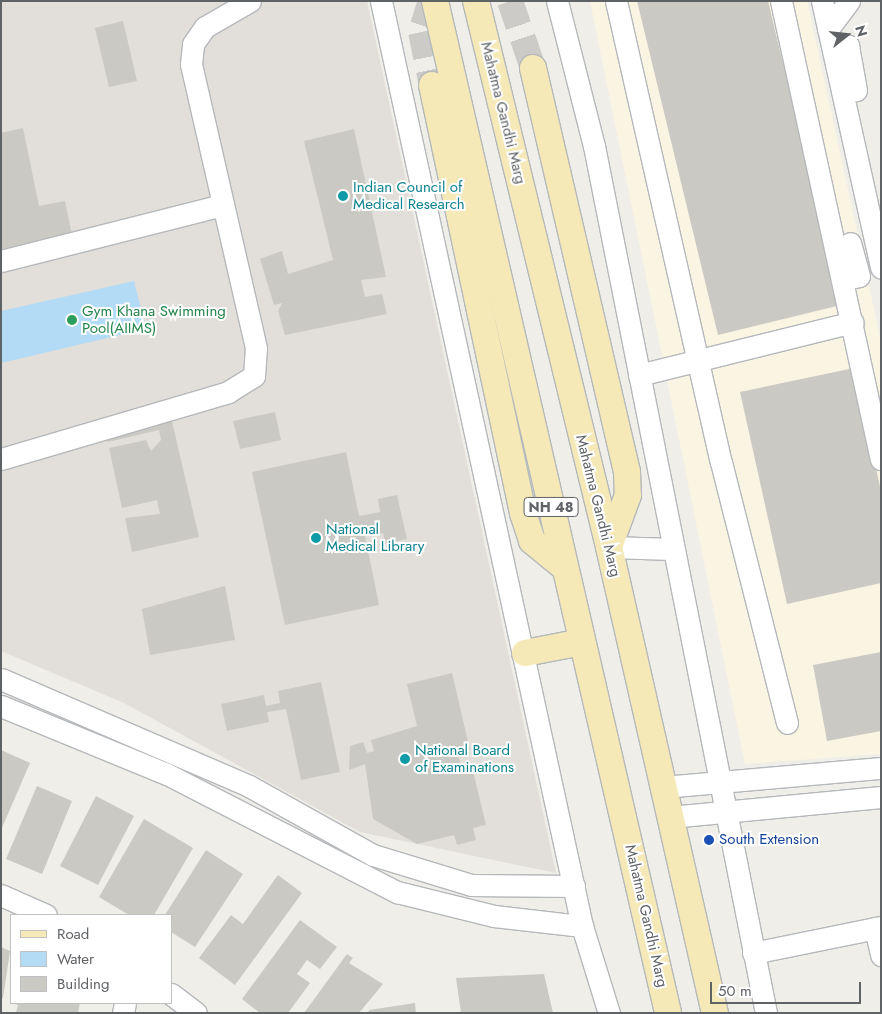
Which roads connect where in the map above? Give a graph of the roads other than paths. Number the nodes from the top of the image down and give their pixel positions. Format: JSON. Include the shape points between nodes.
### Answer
{"nodes":[{"id":1,"x":250,"y":1,"type":"edge"},
{"id":2,"x":381,"y":1,"type":"edge"},
{"id":3,"x":435,"y":1,"type":"edge"},
{"id":4,"x":476,"y":1,"type":"edge"},
{"id":5,"x":556,"y":1,"type":"edge"},
{"id":6,"x":616,"y":1,"type":"edge"},
{"id":7,"x":822,"y":1,"type":"edge"},
{"id":8,"x":849,"y":1,"type":"edge"},
{"id":9,"x":785,"y":3,"type":"edge"},
{"id":10,"x":828,"y":29,"type":"junction"},
{"id":11,"x":833,"y":50,"type":"junction"},
{"id":12,"x":532,"y":68,"type":"tunnel mouth"},
{"id":13,"x":432,"y":85,"type":"tunnel mouth"},
{"id":14,"x":856,"y":90,"type":"dead end"},
{"id":15,"x":223,"y":205,"type":"junction"},
{"id":16,"x":844,"y":217,"type":"dead end"},
{"id":17,"x":1,"y":260,"type":"edge"},
{"id":18,"x":881,"y":268,"type":"edge"},
{"id":19,"x":844,"y":278,"type":"junction"},
{"id":20,"x":853,"y":322,"type":"junction"},
{"id":21,"x":698,"y":361,"type":"junction"},
{"id":22,"x":639,"y":375,"type":"junction"},
{"id":23,"x":1,"y":458,"type":"edge"},
{"id":24,"x":881,"y":459,"type":"edge"},
{"id":25,"x":609,"y":547,"type":"junction"},
{"id":26,"x":673,"y":548,"type":"junction"},
{"id":27,"x":564,"y":567,"type":"junction"},
{"id":28,"x":582,"y":642,"type":"junction"},
{"id":29,"x":525,"y":653,"type":"junction"},
{"id":30,"x":1,"y":679,"type":"edge"},
{"id":31,"x":1,"y":706,"type":"edge"},
{"id":32,"x":788,"y":723,"type":"dead end"},
{"id":33,"x":881,"y":768,"type":"edge"},
{"id":34,"x":722,"y":780,"type":"junction"},
{"id":35,"x":663,"y":786,"type":"junction"},
{"id":36,"x":881,"y":797,"type":"edge"},
{"id":37,"x":729,"y":810,"type":"junction"},
{"id":38,"x":670,"y":817,"type":"junction"},
{"id":39,"x":574,"y":886,"type":"junction"},
{"id":40,"x":1,"y":894,"type":"edge"},
{"id":41,"x":44,"y":914,"type":"edge"},
{"id":42,"x":582,"y":926,"type":"junction"},
{"id":43,"x":878,"y":928,"type":"edge"},
{"id":44,"x":752,"y":953,"type":"junction"},
{"id":45,"x":881,"y":955,"type":"edge"},
{"id":46,"x":172,"y":995,"type":"edge"},
{"id":47,"x":196,"y":1013,"type":"edge"},
{"id":48,"x":608,"y":1013,"type":"edge"},
{"id":49,"x":668,"y":1013,"type":"edge"},
{"id":50,"x":715,"y":1013,"type":"edge"},
{"id":51,"x":766,"y":1013,"type":"edge"}],
"edges":[{"from":1,"to":15,"type":"street","via":[[205,27],[193,44],[190,64]]},
{"from":2,"to":29,"type":"street","via":[[418,185]]},
{"from":3,"to":27,"type":"main road","name":"Mahatma Gandhi Marg","number":"NH 48"},
{"from":4,"to":25,"type":"main road","name":"Mahatma Gandhi Marg","number":"NH 48"},
{"from":5,"to":22,"type":"street","via":[[594,146]]},
{"from":6,"to":21,"type":"street"},
{"from":7,"to":10,"type":"street"},
{"from":8,"to":10,"type":"street"},
{"from":9,"to":19,"type":"street"},
{"from":10,"to":11,"type":"street"},
{"from":11,"to":14,"type":"street","via":[[848,46]]},
{"from":11,"to":18,"type":"street"},
{"from":12,"to":25,"type":"main road","via":[[627,472],[626,502]]},
{"from":13,"to":27,"type":"main road","via":[[522,513],[532,541]]},
{"from":15,"to":17,"type":"street"},
{"from":15,"to":23,"type":"street","via":[[256,348],[254,376],[228,392]]},
{"from":16,"to":19,"type":"street","via":[[859,276]]},
{"from":19,"to":20,"type":"street"},
{"from":20,"to":21,"type":"street"},
{"from":20,"to":24,"type":"street"},
{"from":21,"to":22,"type":"street"},
{"from":21,"to":32,"type":"street"},
{"from":22,"to":26,"type":"street"},
{"from":25,"to":26,"type":"street"},
{"from":25,"to":35,"type":"main road","name":"Mahatma Gandhi Marg","number":"NH 48"},
{"from":26,"to":34,"type":"street"},
{"from":27,"to":28,"type":"main road","name":"Mahatma Gandhi Marg","number":"NH 48"},
{"from":28,"to":29,"type":"main road"},
{"from":28,"to":49,"type":"main road","name":"Mahatma Gandhi Marg","number":"NH 48"},
{"from":29,"to":39,"type":"street"},
{"from":30,"to":39,"type":"street","via":[[249,786],[373,855],[471,885]]},
{"from":31,"to":42,"type":"street","via":[[167,774],[397,892],[494,916]]},
{"from":33,"to":34,"type":"street"},
{"from":34,"to":35,"type":"street"},
{"from":34,"to":37,"type":"street"},
{"from":35,"to":38,"type":"main road","name":"Mahatma Gandhi Marg","number":"NH 48"},
{"from":36,"to":37,"type":"street"},
{"from":37,"to":38,"type":"street"},
{"from":37,"to":44,"type":"street"},
{"from":38,"to":50,"type":"main road","name":"Mahatma Gandhi Marg","number":"NH 48"},
{"from":39,"to":42,"type":"street"},
{"from":40,"to":41,"type":"street"},
{"from":42,"to":48,"type":"street"},
{"from":43,"to":44,"type":"street"},
{"from":43,"to":45,"type":"street"},
{"from":44,"to":51,"type":"street"},
{"from":46,"to":47,"type":"street"}]}
